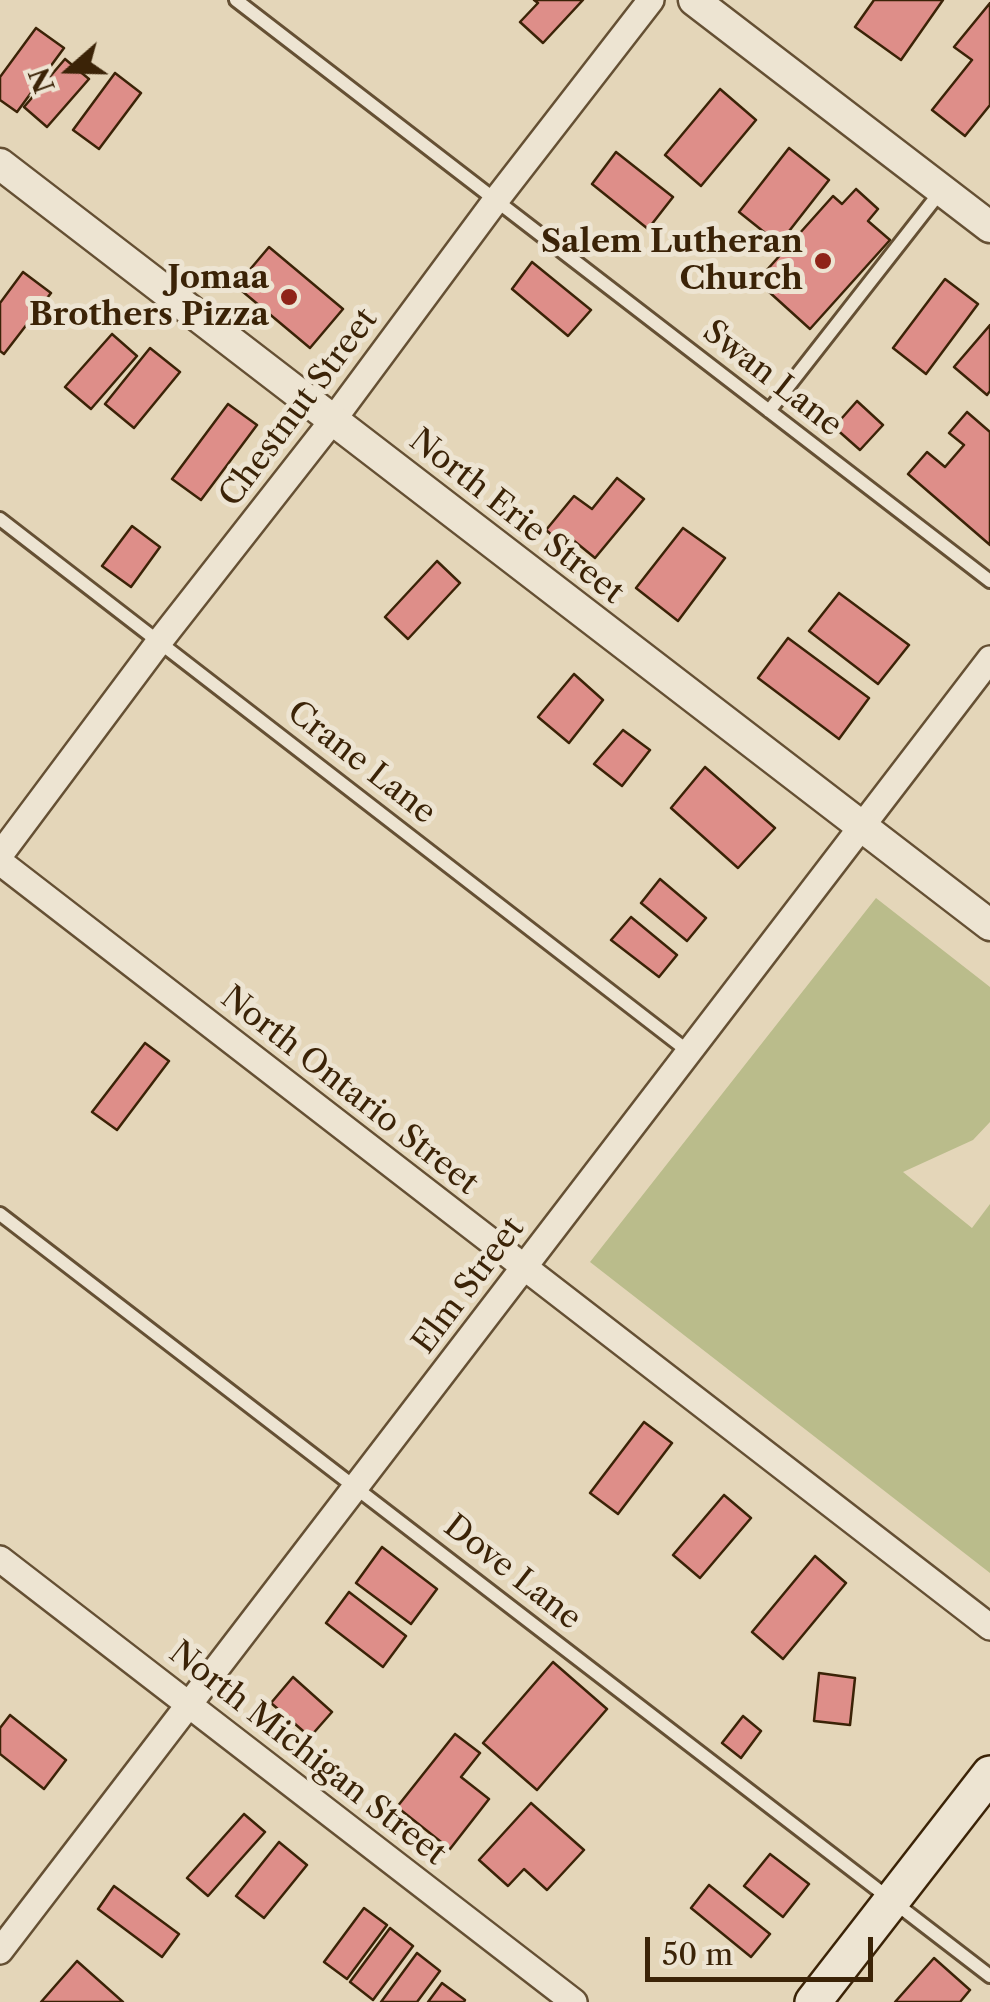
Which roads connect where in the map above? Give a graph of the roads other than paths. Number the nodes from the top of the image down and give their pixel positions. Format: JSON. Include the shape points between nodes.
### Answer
{"nodes":[{"id":1,"x":236,"y":0,"type":"edge"},
{"id":2,"x":652,"y":0,"type":"edge"},
{"id":3,"x":694,"y":0,"type":"edge"},
{"id":4,"x":0,"y":164,"type":"edge"},
{"id":5,"x":942,"y":188,"type":"junction"},
{"id":6,"x":496,"y":200,"type":"junction"},
{"id":7,"x":990,"y":226,"type":"edge"},
{"id":8,"x":768,"y":411,"type":"junction"},
{"id":9,"x":333,"y":420,"type":"junction"},
{"id":10,"x":0,"y":519,"type":"edge"},
{"id":11,"x":990,"y":581,"type":"edge"},
{"id":12,"x":160,"y":642,"type":"junction"},
{"id":13,"x":990,"y":659,"type":"edge"},
{"id":14,"x":862,"y":827,"type":"junction"},
{"id":15,"x":0,"y":859,"type":"edge"},
{"id":16,"x":990,"y":925,"type":"edge"},
{"id":17,"x":689,"y":1052,"type":"junction"},
{"id":18,"x":0,"y":1214,"type":"edge"},
{"id":19,"x":524,"y":1267,"type":"junction"},
{"id":20,"x":356,"y":1487,"type":"junction"},
{"id":21,"x":0,"y":1559,"type":"edge"},
{"id":22,"x":990,"y":1628,"type":"edge"},
{"id":23,"x":189,"y":1704,"type":"junction"},
{"id":24,"x":990,"y":1774,"type":"edge"},
{"id":25,"x":892,"y":1900,"type":"junction"},
{"id":26,"x":0,"y":1952,"type":"edge"},
{"id":27,"x":990,"y":1976,"type":"edge"},
{"id":28,"x":574,"y":2002,"type":"edge"},
{"id":29,"x":813,"y":2002,"type":"edge"}],
"edges":[{"from":1,"to":6,"type":"lane","name":"Swan Lane"},
{"from":2,"to":6,"type":"street","name":"Chestnut Street"},
{"from":3,"to":5,"type":"street"},
{"from":4,"to":9,"type":"street","name":"North Erie Street"},
{"from":5,"to":7,"type":"street"},
{"from":5,"to":8,"type":"lane"},
{"from":6,"to":8,"type":"lane","name":"Swan Lane"},
{"from":6,"to":9,"type":"street","name":"Chestnut Street"},
{"from":8,"to":11,"type":"lane","name":"Swan Lane"},
{"from":9,"to":12,"type":"street","name":"Chestnut Street"},
{"from":9,"to":14,"type":"street","name":"North Erie Street"},
{"from":10,"to":12,"type":"lane","name":"Crane Lane"},
{"from":12,"to":15,"type":"street","name":"Chestnut Street"},
{"from":12,"to":17,"type":"lane","name":"Crane Lane"},
{"from":13,"to":14,"type":"street","name":"Elm Street"},
{"from":14,"to":16,"type":"street","name":"North Erie Street"},
{"from":14,"to":17,"type":"street","name":"Elm Street"},
{"from":15,"to":19,"type":"street","name":"North Ontario Street"},
{"from":17,"to":19,"type":"street","name":"Elm Street"},
{"from":18,"to":20,"type":"lane","name":"Dove Lane"},
{"from":19,"to":20,"type":"street","name":"Elm Street"},
{"from":19,"to":22,"type":"street","name":"North Ontario Street"},
{"from":20,"to":23,"type":"street","name":"Elm Street"},
{"from":20,"to":25,"type":"lane","name":"Dove Lane"},
{"from":21,"to":23,"type":"street","name":"North Michigan Street"},
{"from":23,"to":26,"type":"street","name":"Elm Street"},
{"from":23,"to":28,"type":"street","name":"North Michigan Street"},
{"from":24,"to":25,"type":"main road"},
{"from":25,"to":27,"type":"lane","name":"Dove Lane"},
{"from":25,"to":29,"type":"main road"}]}
